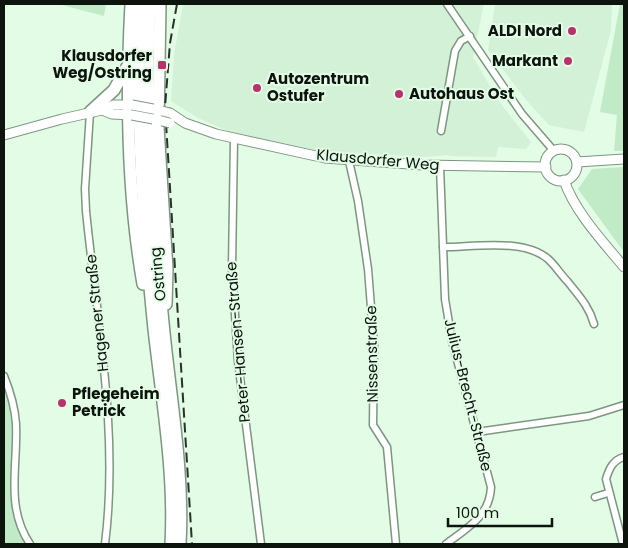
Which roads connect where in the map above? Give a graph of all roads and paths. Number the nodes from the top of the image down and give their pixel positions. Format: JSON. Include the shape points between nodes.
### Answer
{"nodes":[{"id":1,"x":131,"y":4,"type":"edge"},
{"id":2,"x":141,"y":4,"type":"edge"},
{"id":3,"x":150,"y":4,"type":"edge"},
{"id":4,"x":160,"y":4,"type":"edge"},
{"id":5,"x":448,"y":4,"type":"edge"},
{"id":6,"x":470,"y":36,"type":"junction"},
{"id":7,"x":129,"y":64,"type":"junction"},
{"id":8,"x":130,"y":110,"type":"junction"},
{"id":9,"x":96,"y":111,"type":"junction"},
{"id":10,"x":161,"y":116,"type":"junction"},
{"id":11,"x":441,"y":130,"type":"dead end"},
{"id":12,"x":4,"y":136,"type":"edge"},
{"id":13,"x":234,"y":139,"type":"junction"},
{"id":14,"x":554,"y":151,"type":"junction"},
{"id":15,"x":624,"y":159,"type":"edge"},
{"id":16,"x":349,"y":161,"type":"junction"},
{"id":17,"x":577,"y":162,"type":"junction"},
{"id":18,"x":440,"y":166,"type":"junction"},
{"id":19,"x":546,"y":167,"type":"junction"},
{"id":20,"x":564,"y":180,"type":"junction"},
{"id":21,"x":443,"y":247,"type":"junction"},
{"id":22,"x":624,"y":268,"type":"edge"},
{"id":23,"x":163,"y":320,"type":"junction"},
{"id":24,"x":594,"y":324,"type":"dead end"},
{"id":25,"x":154,"y":329,"type":"junction"},
{"id":26,"x":4,"y":376,"type":"edge"},
{"id":27,"x":624,"y":405,"type":"edge"},
{"id":28,"x":477,"y":432,"type":"junction"},
{"id":29,"x":624,"y":457,"type":"edge"},
{"id":30,"x":608,"y":493,"type":"junction"},
{"id":31,"x":595,"y":497,"type":"dead end"},
{"id":32,"x":30,"y":544,"type":"edge"},
{"id":33,"x":105,"y":544,"type":"edge"},
{"id":34,"x":171,"y":544,"type":"edge"},
{"id":35,"x":180,"y":544,"type":"edge"},
{"id":36,"x":261,"y":544,"type":"edge"},
{"id":37,"x":396,"y":544,"type":"edge"},
{"id":38,"x":446,"y":544,"type":"edge"},
{"id":39,"x":623,"y":544,"type":"edge"}],
"edges":[{"from":1,"to":7,"type":"highway"},
{"from":2,"to":25,"type":"highway","name":"Ostring","via":[[139,148]]},
{"from":3,"to":23,"type":"highway","name":"Ostring","via":[[149,168]]},
{"from":4,"to":10,"type":"highway"},
{"from":5,"to":6,"type":"street"},
{"from":6,"to":11,"type":"street","via":[[461,41],[455,51]]},
{"from":6,"to":14,"type":"street","via":[[522,114]]},
{"from":7,"to":8,"type":"highway"},
{"from":7,"to":9,"type":"highway","via":[[114,90]]},
{"from":8,"to":9,"type":"street","name":"Klausdorfer Weg","via":[[113,105]]},
{"from":8,"to":10,"type":"street","name":"Klausdorfer Weg","bridge":true},
{"from":8,"to":25,"type":"highway","via":[[136,242]]},
{"from":9,"to":12,"type":"street","name":"Klausdorfer Weg"},
{"from":9,"to":33,"type":"street","name":"Hagener Straße","via":[[86,168],[86,211],[108,419],[110,466]]},
{"from":10,"to":13,"type":"street","name":"Klausdorfer Weg"},
{"from":10,"to":23,"type":"highway","via":[[168,276]]},
{"from":13,"to":16,"type":"street","name":"Klausdorfer Weg"},
{"from":13,"to":36,"type":"street","name":"Peter-Hansen-Straße","via":[[230,238],[232,278],[238,361]]},
{"from":14,"to":17,"type":"street","via":[[567,150],[574,154]]},
{"from":14,"to":19,"type":"street","via":[[547,158]]},
{"from":15,"to":17,"type":"street"},
{"from":16,"to":18,"type":"street","name":"Klausdorfer Weg"},
{"from":16,"to":37,"type":"street","name":"Nissenstraße","via":[[368,269],[374,345],[373,425],[387,447]]},
{"from":17,"to":20,"type":"street","via":[[574,174]]},
{"from":18,"to":19,"type":"street","name":"Klausdorfer Weg"},
{"from":18,"to":21,"type":"street","name":"Julius-Brecht-Straße"},
{"from":19,"to":20,"type":"street","via":[[552,178]]},
{"from":20,"to":22,"type":"street","via":[[569,194]]},
{"from":21,"to":24,"type":"street","via":[[509,246],[535,251],[548,259],[590,308]]},
{"from":21,"to":28,"type":"street","name":"Julius-Brecht-Straße","via":[[445,299],[452,341]]},
{"from":23,"to":35,"type":"highway","name":"Ostring","via":[[177,451]]},
{"from":25,"to":34,"type":"highway","name":"Ostring","via":[[167,456]]},
{"from":26,"to":32,"type":"street","via":[[16,424],[13,498],[17,518]]},
{"from":27,"to":28,"type":"street","via":[[589,416]]},
{"from":28,"to":38,"type":"street","name":"Julius-Brecht-Straße","via":[[491,487],[489,504],[481,516]]},
{"from":29,"to":30,"type":"street","via":[[608,469]]},
{"from":30,"to":31,"type":"street"},
{"from":30,"to":39,"type":"street"}]}
